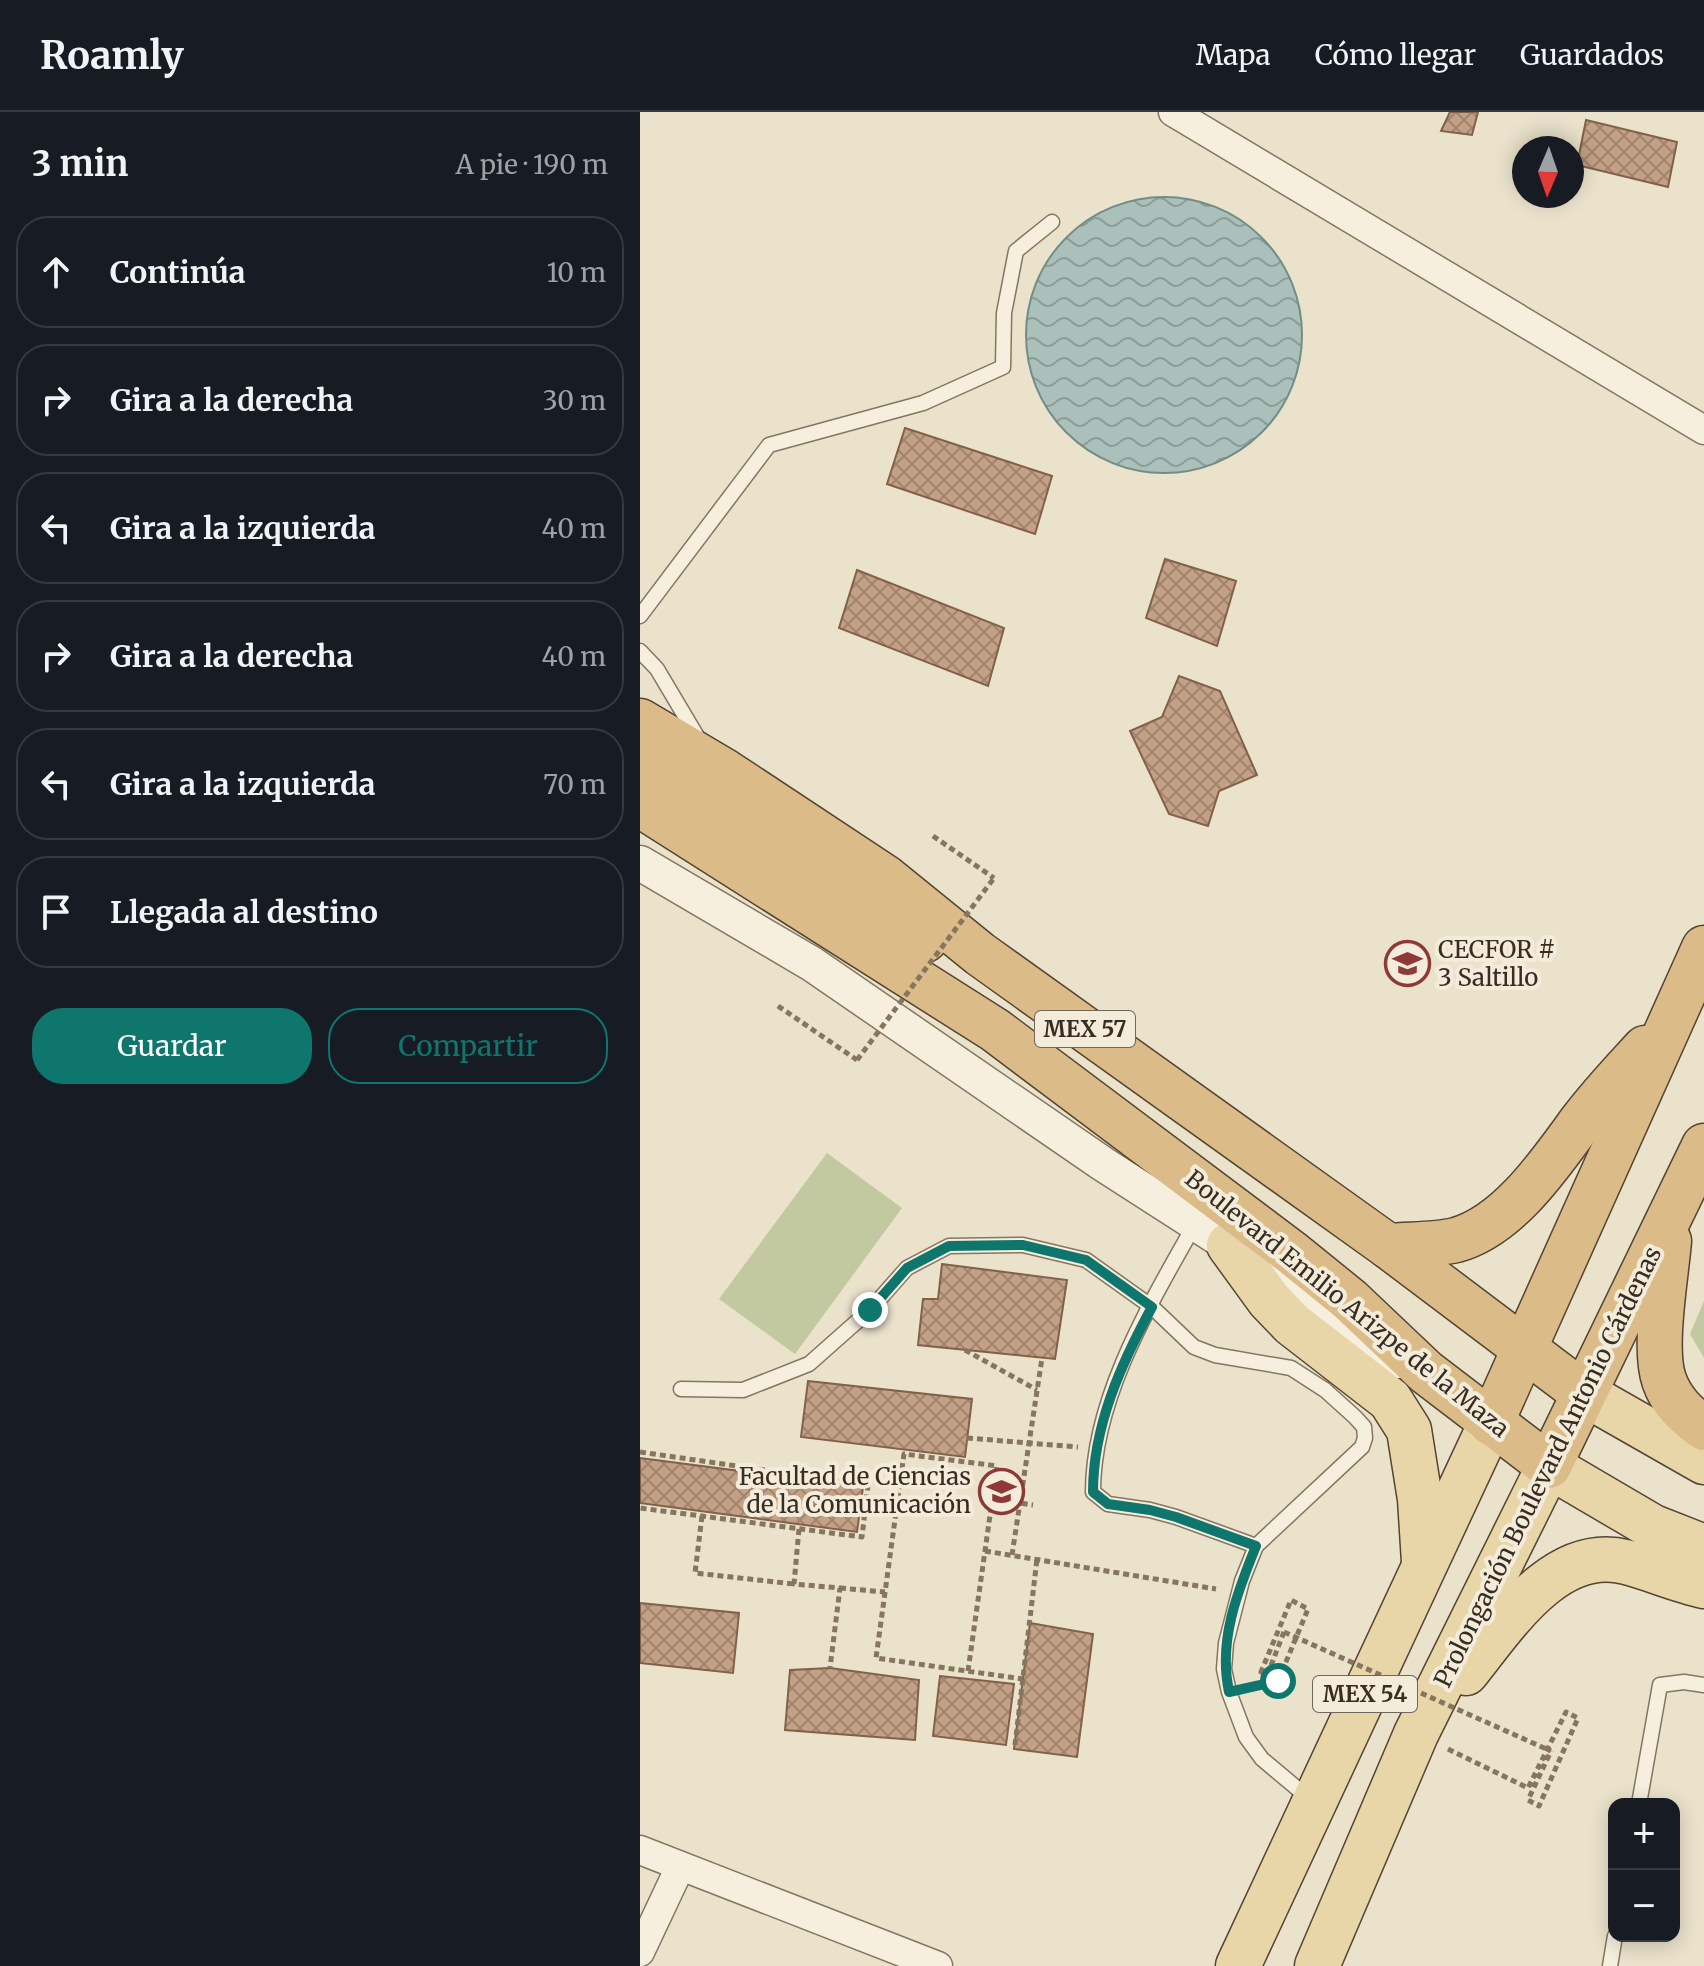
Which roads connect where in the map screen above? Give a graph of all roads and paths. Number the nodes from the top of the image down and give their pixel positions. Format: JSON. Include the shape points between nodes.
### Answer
{"nodes":[{"id":1,"x":1173,"y":112,"type":"edge"},
{"id":2,"x":1052,"y":222,"type":"dead end"},
{"id":3,"x":1704,"y":430,"type":"edge"},
{"id":4,"x":640,"y":616,"type":"edge"},
{"id":5,"x":640,"y":651,"type":"edge"},
{"id":6,"x":640,"y":721,"type":"edge"},
{"id":7,"x":640,"y":757,"type":"edge"},
{"id":8,"x":726,"y":772,"type":"junction"},
{"id":9,"x":640,"y":805,"type":"edge"},
{"id":10,"x":933,"y":836,"type":"dead end"},
{"id":11,"x":640,"y":863,"type":"edge"},
{"id":12,"x":1704,"y":948,"type":"edge"},
{"id":13,"x":980,"y":954,"type":"junction"},
{"id":14,"x":778,"y":1006,"type":"dead end"},
{"id":15,"x":1671,"y":1019,"type":"junction"},
{"id":16,"x":1704,"y":1146,"type":"edge"},
{"id":17,"x":1670,"y":1218,"type":"junction"},
{"id":18,"x":1212,"y":1235,"type":"junction"},
{"id":19,"x":1388,"y":1246,"type":"junction"},
{"id":20,"x":1152,"y":1307,"type":"junction"},
{"id":21,"x":1524,"y":1347,"type":"junction"},
{"id":22,"x":965,"y":1350,"type":"dead end"},
{"id":23,"x":1042,"y":1358,"type":"dead end"},
{"id":24,"x":1426,"y":1372,"type":"junction"},
{"id":25,"x":681,"y":1389,"type":"dead end"},
{"id":26,"x":1037,"y":1390,"type":"junction"},
{"id":27,"x":1583,"y":1393,"type":"junction"},
{"id":28,"x":1491,"y":1423,"type":"junction"},
{"id":29,"x":1704,"y":1428,"type":"edge"},
{"id":30,"x":967,"y":1438,"type":"dead end"},
{"id":31,"x":1029,"y":1442,"type":"junction"},
{"id":32,"x":1099,"y":1448,"type":"junction"},
{"id":33,"x":640,"y":1452,"type":"edge"},
{"id":34,"x":1704,"y":1462,"type":"edge"},
{"id":35,"x":1549,"y":1466,"type":"junction"},
{"id":36,"x":992,"y":1499,"type":"junction"},
{"id":37,"x":1020,"y":1501,"type":"junction"},
{"id":38,"x":1033,"y":1505,"type":"dead end"},
{"id":39,"x":640,"y":1508,"type":"edge"},
{"id":40,"x":702,"y":1516,"type":"junction"},
{"id":41,"x":799,"y":1529,"type":"junction"},
{"id":42,"x":1256,"y":1546,"type":"junction"},
{"id":43,"x":1704,"y":1547,"type":"edge"},
{"id":44,"x":985,"y":1551,"type":"junction"},
{"id":45,"x":1012,"y":1555,"type":"junction"},
{"id":46,"x":1037,"y":1559,"type":"junction"},
{"id":47,"x":1425,"y":1567,"type":"junction"},
{"id":48,"x":794,"y":1584,"type":"junction"},
{"id":49,"x":1192,"y":1585,"type":"dead end"},
{"id":50,"x":1704,"y":1586,"type":"edge"},
{"id":51,"x":840,"y":1588,"type":"junction"},
{"id":52,"x":885,"y":1592,"type":"junction"},
{"id":53,"x":830,"y":1668,"type":"dead end"},
{"id":54,"x":968,"y":1671,"type":"junction"},
{"id":55,"x":1023,"y":1679,"type":"junction"},
{"id":56,"x":1704,"y":1685,"type":"edge"},
{"id":57,"x":1229,"y":1692,"type":"junction"},
{"id":58,"x":1416,"y":1734,"type":"junction"},
{"id":59,"x":1015,"y":1745,"type":"dead end"},
{"id":60,"x":1640,"y":1798,"type":"edge"},
{"id":61,"x":1314,"y":1802,"type":"junction"},
{"id":62,"x":640,"y":1850,"type":"edge"},
{"id":63,"x":680,"y":1867,"type":"junction"},
{"id":64,"x":1614,"y":1942,"type":"edge"},
{"id":65,"x":640,"y":1952,"type":"edge"},
{"id":66,"x":1241,"y":1963,"type":"edge"},
{"id":67,"x":938,"y":1966,"type":"edge"},
{"id":68,"x":1317,"y":1966,"type":"edge"},
{"id":69,"x":1610,"y":1966,"type":"edge"}],
"edges":[{"from":1,"to":3,"type":"street"},
{"from":2,"to":4,"type":"lane","via":[[1016,251],[1004,313],[1003,367],[923,403],[769,445]]},
{"from":5,"to":8,"type":"lane"},
{"from":6,"to":8,"type":"highway","number":"MEX 57"},
{"from":7,"to":13,"type":"highway","via":[[930,944],[959,954]]},
{"from":8,"to":13,"type":"highway","number":"MEX 57","via":[[885,877]]},
{"from":9,"to":24,"type":"highway","name":"Boulevard Emilio Arizpe de la Maza","number":"MEX 57","via":[[995,1030],[1292,1253]]},
{"from":10,"to":14,"type":"path","bridge":true,"via":[[994,878],[857,1060]]},
{"from":11,"to":18,"type":"street","via":[[812,964]]},
{"from":12,"to":15,"type":"highway","number":"MEX 54"},
{"from":13,"to":19,"type":"highway","number":"MEX 57"},
{"from":15,"to":19,"type":"highway","via":[[1506,1210],[1480,1230],[1455,1240]]},
{"from":15,"to":21,"type":"highway","number":"MEX 54"},
{"from":16,"to":17,"type":"highway","name":"Prolongación Boulevard Antonio Cárdenas","number":"MEX 54"},
{"from":17,"to":27,"type":"highway","name":"Prolongación Boulevard Antonio Cárdenas","number":"MEX 54"},
{"from":17,"to":29,"type":"highway","via":[[1660,1347],[1663,1378],[1672,1398]]},
{"from":18,"to":20,"type":"lane"},
{"from":18,"to":24,"type":"street","via":[[1382,1354]]},
{"from":18,"to":47,"type":"main road","via":[[1292,1324],[1390,1400],[1409,1430]]},
{"from":19,"to":21,"type":"highway","number":"MEX 57"},
{"from":20,"to":25,"type":"lane","via":[[1086,1260],[1023,1245],[949,1246],[907,1268],[870,1310],[809,1364],[743,1390]]},
{"from":20,"to":32,"type":"lane","via":[[1116,1383]]},
{"from":20,"to":42,"type":"lane","via":[[1194,1347],[1291,1368],[1325,1390],[1364,1427],[1362,1447]]},
{"from":21,"to":27,"type":"highway","number":"MEX 57"},
{"from":21,"to":28,"type":"highway","number":"MEX 54"},
{"from":22,"to":26,"type":"path"},
{"from":23,"to":26,"type":"path"},
{"from":24,"to":28,"type":"highway","name":"Boulevard Emilio Arizpe de la Maza","number":"MEX 57"},
{"from":26,"to":31,"type":"path"},
{"from":27,"to":34,"type":"main road"},
{"from":27,"to":35,"type":"highway","name":"Prolongación Boulevard Antonio Cárdenas","number":"MEX 54"},
{"from":28,"to":35,"type":"highway","name":"Boulevard Emilio Arizpe de la Maza","number":"MEX 57"},
{"from":28,"to":47,"type":"main road","number":"MEX 54"},
{"from":30,"to":31,"type":"path"},
{"from":31,"to":32,"type":"path"},
{"from":31,"to":37,"type":"path"},
{"from":32,"to":42,"type":"lane","via":[[1093,1492],[1099,1499],[1176,1517]]},
{"from":33,"to":41,"type":"path","via":[[868,1485],[862,1537]]},
{"from":35,"to":43,"type":"main road","name":"Boulevard Emilio Arizpe de la Maza","via":[[1653,1527]]},
{"from":35,"to":58,"type":"main road","name":"Prolongación Boulevard Antonio Cárdenas","number":"MEX 54"},
{"from":36,"to":37,"type":"path"},
{"from":36,"to":44,"type":"path"},
{"from":36,"to":52,"type":"path","via":[[997,1466],[904,1454]]},
{"from":37,"to":38,"type":"path"},
{"from":37,"to":45,"type":"path"},
{"from":39,"to":40,"type":"path"},
{"from":40,"to":41,"type":"path"},
{"from":40,"to":48,"type":"path","via":[[695,1573]]},
{"from":41,"to":48,"type":"path"},
{"from":42,"to":57,"type":"lane","via":[[1226,1643]]},
{"from":44,"to":45,"type":"path"},
{"from":44,"to":54,"type":"path"},
{"from":45,"to":46,"type":"path"},
{"from":46,"to":49,"type":"path"},
{"from":46,"to":55,"type":"path"},
{"from":47,"to":61,"type":"main road","number":"MEX 54"},
{"from":48,"to":51,"type":"path"},
{"from":50,"to":58,"type":"main road","via":[[1624,1562],[1583,1562],[1568,1569],[1515,1613]]},
{"from":51,"to":52,"type":"path"},
{"from":51,"to":53,"type":"path"},
{"from":52,"to":54,"type":"path","via":[[876,1658]]},
{"from":54,"to":55,"type":"path"},
{"from":55,"to":59,"type":"path"},
{"from":56,"to":60,"type":"lane","via":[[1660,1685]]},
{"from":57,"to":58,"type":"path","bridge":true,"via":[[1278,1681],[1308,1609],[1291,1600],[1261,1672],[1268,1673],[1284,1632],[1551,1751],[1528,1800],[1539,1806],[1578,1718],[1566,1712],[1528,1788]]},
{"from":57,"to":61,"type":"lane","via":[[1246,1737],[1262,1759]]},
{"from":58,"to":68,"type":"main road","name":"Prolongación Boulevard Antonio Cárdenas","number":"MEX 54"},
{"from":61,"to":66,"type":"main road","number":"MEX 54"},
{"from":62,"to":63,"type":"street"},
{"from":63,"to":65,"type":"street"},
{"from":63,"to":67,"type":"street"},
{"from":64,"to":69,"type":"lane"}]}
